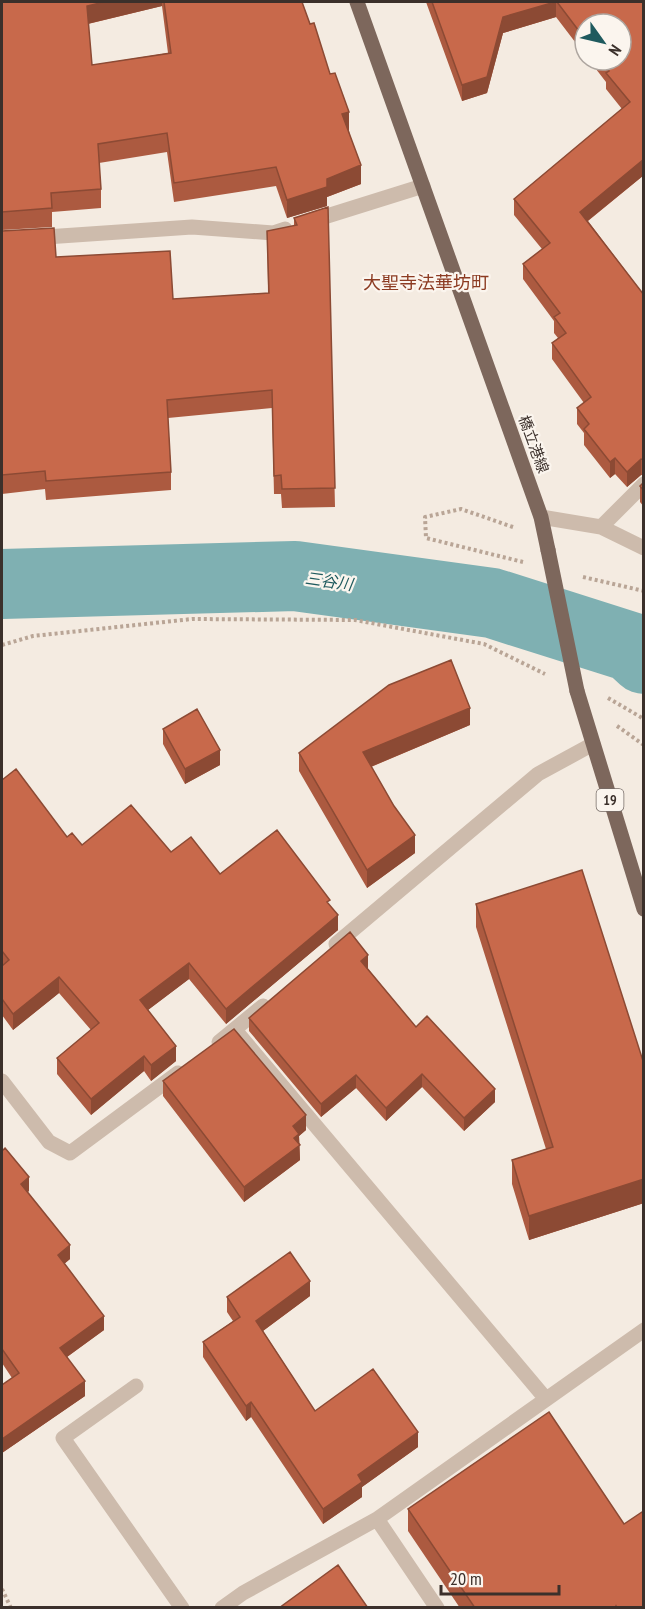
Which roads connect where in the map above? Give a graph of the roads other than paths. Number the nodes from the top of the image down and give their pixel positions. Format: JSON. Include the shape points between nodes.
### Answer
{"nodes":[{"id":1,"x":357,"y":2,"type":"edge"},
{"id":2,"x":423,"y":186,"type":"junction"},
{"id":3,"x":2,"y":240,"type":"edge"},
{"id":4,"x":644,"y":484,"type":"edge"},
{"id":5,"x":541,"y":517,"type":"junction"},
{"id":6,"x":601,"y":527,"type":"junction"},
{"id":7,"x":644,"y":548,"type":"edge"},
{"id":8,"x":593,"y":744,"type":"junction"},
{"id":9,"x":644,"y":909,"type":"edge"},
{"id":10,"x":324,"y":955,"type":"edge"},
{"id":11,"x":271,"y":1000,"type":"edge"},
{"id":12,"x":235,"y":1030,"type":"junction"},
{"id":13,"x":207,"y":1050,"type":"edge"},
{"id":14,"x":189,"y":1064,"type":"edge"},
{"id":15,"x":2,"y":1081,"type":"edge"},
{"id":16,"x":644,"y":1330,"type":"edge"},
{"id":17,"x":136,"y":1386,"type":"dead end"},
{"id":18,"x":546,"y":1399,"type":"junction"},
{"id":19,"x":377,"y":1519,"type":"junction"},
{"id":20,"x":182,"y":1608,"type":"edge"},
{"id":21,"x":222,"y":1608,"type":"edge"},
{"id":22,"x":437,"y":1608,"type":"edge"}],
"edges":[{"from":1,"to":2,"type":"main road","name":"橋立港線","number":"19"},
{"from":2,"to":3,"type":"street","via":[[273,233],[192,227]]},
{"from":2,"to":5,"type":"main road","name":"橋立港線","number":"19"},
{"from":4,"to":6,"type":"street"},
{"from":5,"to":6,"type":"street"},
{"from":5,"to":8,"type":"main road","name":"橋立港線","number":"19","bridge":true,"via":[[577,691]]},
{"from":6,"to":7,"type":"street"},
{"from":8,"to":9,"type":"main road","name":"橋立港線","number":"19"},
{"from":8,"to":10,"type":"street","via":[[538,774]]},
{"from":11,"to":12,"type":"street"},
{"from":12,"to":13,"type":"street"},
{"from":12,"to":18,"type":"street"},
{"from":14,"to":15,"type":"street","via":[[70,1154],[49,1142]]},
{"from":16,"to":18,"type":"street"},
{"from":17,"to":20,"type":"street","via":[[63,1438]]},
{"from":18,"to":19,"type":"street"},
{"from":19,"to":21,"type":"street"},
{"from":19,"to":22,"type":"street"}]}
